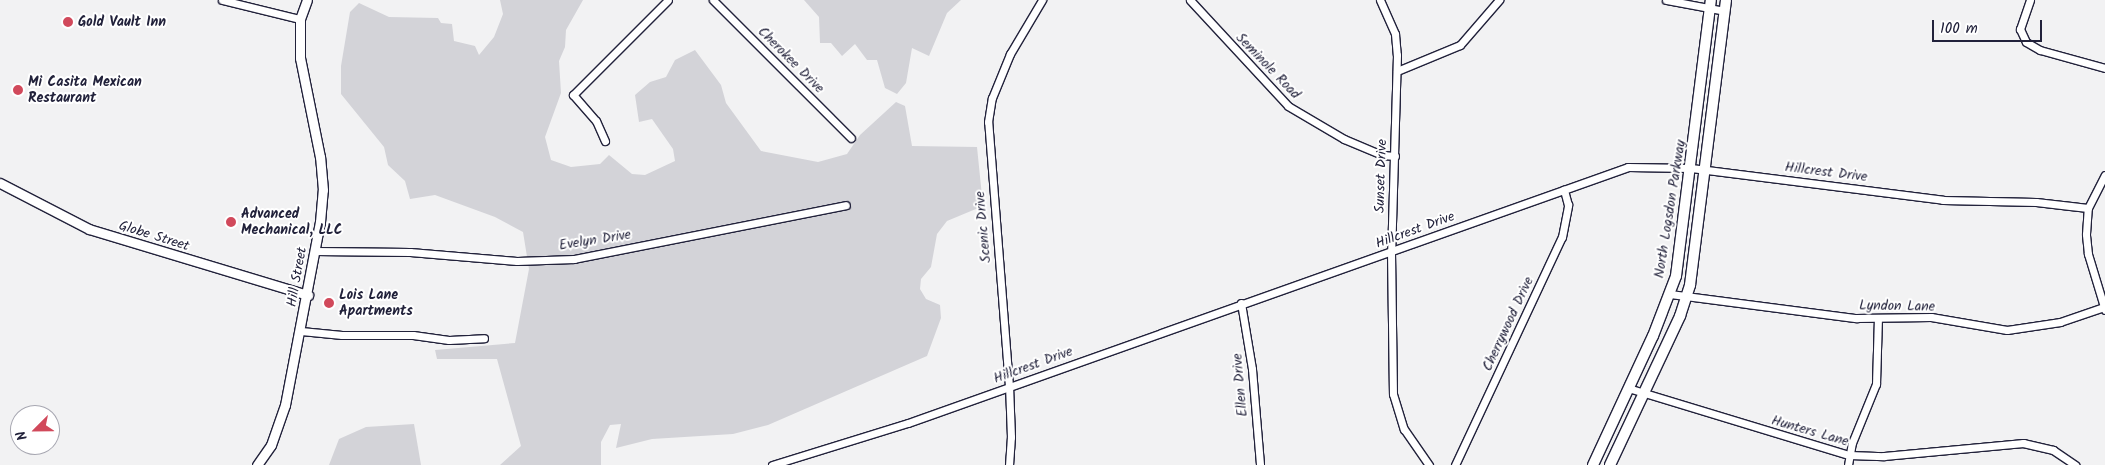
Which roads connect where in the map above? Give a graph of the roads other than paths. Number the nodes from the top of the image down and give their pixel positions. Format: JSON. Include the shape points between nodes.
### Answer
{"nodes":[{"id":1,"x":222,"y":0,"type":"edge"},
{"id":2,"x":307,"y":0,"type":"edge"},
{"id":3,"x":713,"y":0,"type":"edge"},
{"id":4,"x":1042,"y":0,"type":"edge"},
{"id":5,"x":1190,"y":0,"type":"edge"},
{"id":6,"x":1380,"y":0,"type":"edge"},
{"id":7,"x":1499,"y":0,"type":"edge"},
{"id":8,"x":1666,"y":0,"type":"edge"},
{"id":9,"x":2030,"y":0,"type":"edge"},
{"id":10,"x":666,"y":1,"type":"edge"},
{"id":11,"x":1710,"y":5,"type":"edge"},
{"id":12,"x":1725,"y":5,"type":"edge"},
{"id":13,"x":300,"y":19,"type":"junction"},
{"id":14,"x":2105,"y":68,"type":"edge"},
{"id":15,"x":1398,"y":71,"type":"junction"},
{"id":16,"x":851,"y":138,"type":"dead end"},
{"id":17,"x":605,"y":140,"type":"dead end"},
{"id":18,"x":1395,"y":156,"type":"junction"},
{"id":19,"x":1691,"y":168,"type":"junction"},
{"id":20,"x":1705,"y":171,"type":"junction"},
{"id":21,"x":2105,"y":175,"type":"edge"},
{"id":22,"x":0,"y":183,"type":"edge"},
{"id":23,"x":1564,"y":190,"type":"junction"},
{"id":24,"x":846,"y":205,"type":"dead end"},
{"id":25,"x":2088,"y":208,"type":"junction"},
{"id":26,"x":315,"y":251,"type":"junction"},
{"id":27,"x":1391,"y":252,"type":"junction"},
{"id":28,"x":1670,"y":294,"type":"junction"},
{"id":29,"x":308,"y":295,"type":"junction"},
{"id":30,"x":1686,"y":296,"type":"junction"},
{"id":31,"x":1241,"y":303,"type":"junction"},
{"id":32,"x":2104,"y":309,"type":"edge"},
{"id":33,"x":1878,"y":318,"type":"junction"},
{"id":34,"x":302,"y":331,"type":"junction"},
{"id":35,"x":484,"y":338,"type":"dead end"},
{"id":36,"x":1009,"y":386,"type":"junction"},
{"id":37,"x":1628,"y":388,"type":"junction"},
{"id":38,"x":1643,"y":392,"type":"junction"},
{"id":39,"x":1849,"y":455,"type":"junction"},
{"id":40,"x":257,"y":465,"type":"edge"},
{"id":41,"x":772,"y":465,"type":"edge"},
{"id":42,"x":1009,"y":465,"type":"edge"},
{"id":43,"x":1260,"y":465,"type":"edge"},
{"id":44,"x":1429,"y":465,"type":"edge"},
{"id":45,"x":1455,"y":465,"type":"edge"},
{"id":46,"x":1593,"y":465,"type":"edge"},
{"id":47,"x":1610,"y":465,"type":"edge"},
{"id":48,"x":1848,"y":465,"type":"edge"},
{"id":49,"x":2075,"y":465,"type":"edge"}],
"edges":[{"from":1,"to":13,"type":"street"},
{"from":2,"to":13,"type":"street","name":"Hill Street"},
{"from":3,"to":16,"type":"street","name":"Cherokee Drive"},
{"from":4,"to":36,"type":"street","name":"Scenic Drive","via":[[1010,54],[992,98],[988,122]]},
{"from":5,"to":18,"type":"street","name":"Seminole Road","via":[[1288,106],[1344,139],[1382,155]]},
{"from":6,"to":15,"type":"street","name":"Sunset Drive","via":[[1395,34]]},
{"from":7,"to":15,"type":"street","via":[[1460,46]]},
{"from":8,"to":11,"type":"street"},
{"from":9,"to":14,"type":"street","via":[[2020,29],[2026,42],[2040,50]]},
{"from":10,"to":17,"type":"street","via":[[574,95],[596,121]]},
{"from":11,"to":12,"type":"street"},
{"from":11,"to":19,"type":"main road","name":"North Logsdon Parkway"},
{"from":12,"to":20,"type":"main road","name":"North Logsdon Parkway"},
{"from":13,"to":26,"type":"street","name":"Hill Street","via":[[305,91],[322,181]]},
{"from":15,"to":18,"type":"street","name":"Sunset Drive"},
{"from":18,"to":27,"type":"street","name":"Sunset Drive"},
{"from":19,"to":20,"type":"street","name":"Hillcrest Drive"},
{"from":19,"to":23,"type":"street","name":"Hillcrest Drive","via":[[1628,167]]},
{"from":19,"to":28,"type":"main road","name":"North Logsdon Parkway","via":[[1679,261]]},
{"from":20,"to":25,"type":"street","name":"Hillcrest Drive","via":[[1952,201],[2036,202]]},
{"from":20,"to":30,"type":"main road","name":"North Logsdon Parkway"},
{"from":21,"to":25,"type":"street"},
{"from":22,"to":29,"type":"street","name":"Globe Street","via":[[97,232]]},
{"from":23,"to":27,"type":"street","name":"Hillcrest Drive"},
{"from":23,"to":45,"type":"street","name":"Cherrywood Drive","via":[[1568,205],[1562,237]]},
{"from":24,"to":26,"type":"street","name":"Evelyn Drive","via":[[574,259],[517,261],[410,252]]},
{"from":25,"to":32,"type":"street","via":[[2088,254]]},
{"from":26,"to":29,"type":"street","name":"Hill Street"},
{"from":27,"to":31,"type":"street","name":"Hillcrest Drive"},
{"from":27,"to":44,"type":"street","name":"Sunset Drive","via":[[1395,407],[1411,442]]},
{"from":28,"to":30,"type":"street","name":"Lyndon Lane"},
{"from":28,"to":37,"type":"main road","name":"North Logsdon Parkway"},
{"from":29,"to":34,"type":"street","name":"Hill Street"},
{"from":30,"to":33,"type":"street","name":"Lyndon Lane","via":[[1856,318]]},
{"from":30,"to":38,"type":"main road","name":"North Logsdon Parkway"},
{"from":31,"to":36,"type":"street","name":"Hillcrest Drive"},
{"from":31,"to":43,"type":"street","name":"Ellen Drive","via":[[1252,369]]},
{"from":32,"to":33,"type":"street","name":"Lyndon Lane","via":[[2018,330],[1930,317]]},
{"from":33,"to":39,"type":"street","via":[[1876,384]]},
{"from":34,"to":35,"type":"street","via":[[342,335],[413,335],[450,340]]},
{"from":34,"to":40,"type":"street","name":"Hill Street","via":[[277,432]]},
{"from":36,"to":41,"type":"street","name":"Hillcrest Drive","via":[[858,440]]},
{"from":36,"to":42,"type":"street","name":"Scenic Drive","via":[[1012,437]]},
{"from":37,"to":38,"type":"street","name":"Hunters Lane"},
{"from":37,"to":46,"type":"main road","name":"North Logsdon Parkway"},
{"from":38,"to":39,"type":"street","name":"Hunters Lane"},
{"from":38,"to":47,"type":"main road","name":"North Logsdon Parkway"},
{"from":39,"to":48,"type":"street"},
{"from":39,"to":49,"type":"street","name":"Hunters Lane","via":[[1884,456],[2023,443],[2053,450]]}]}
